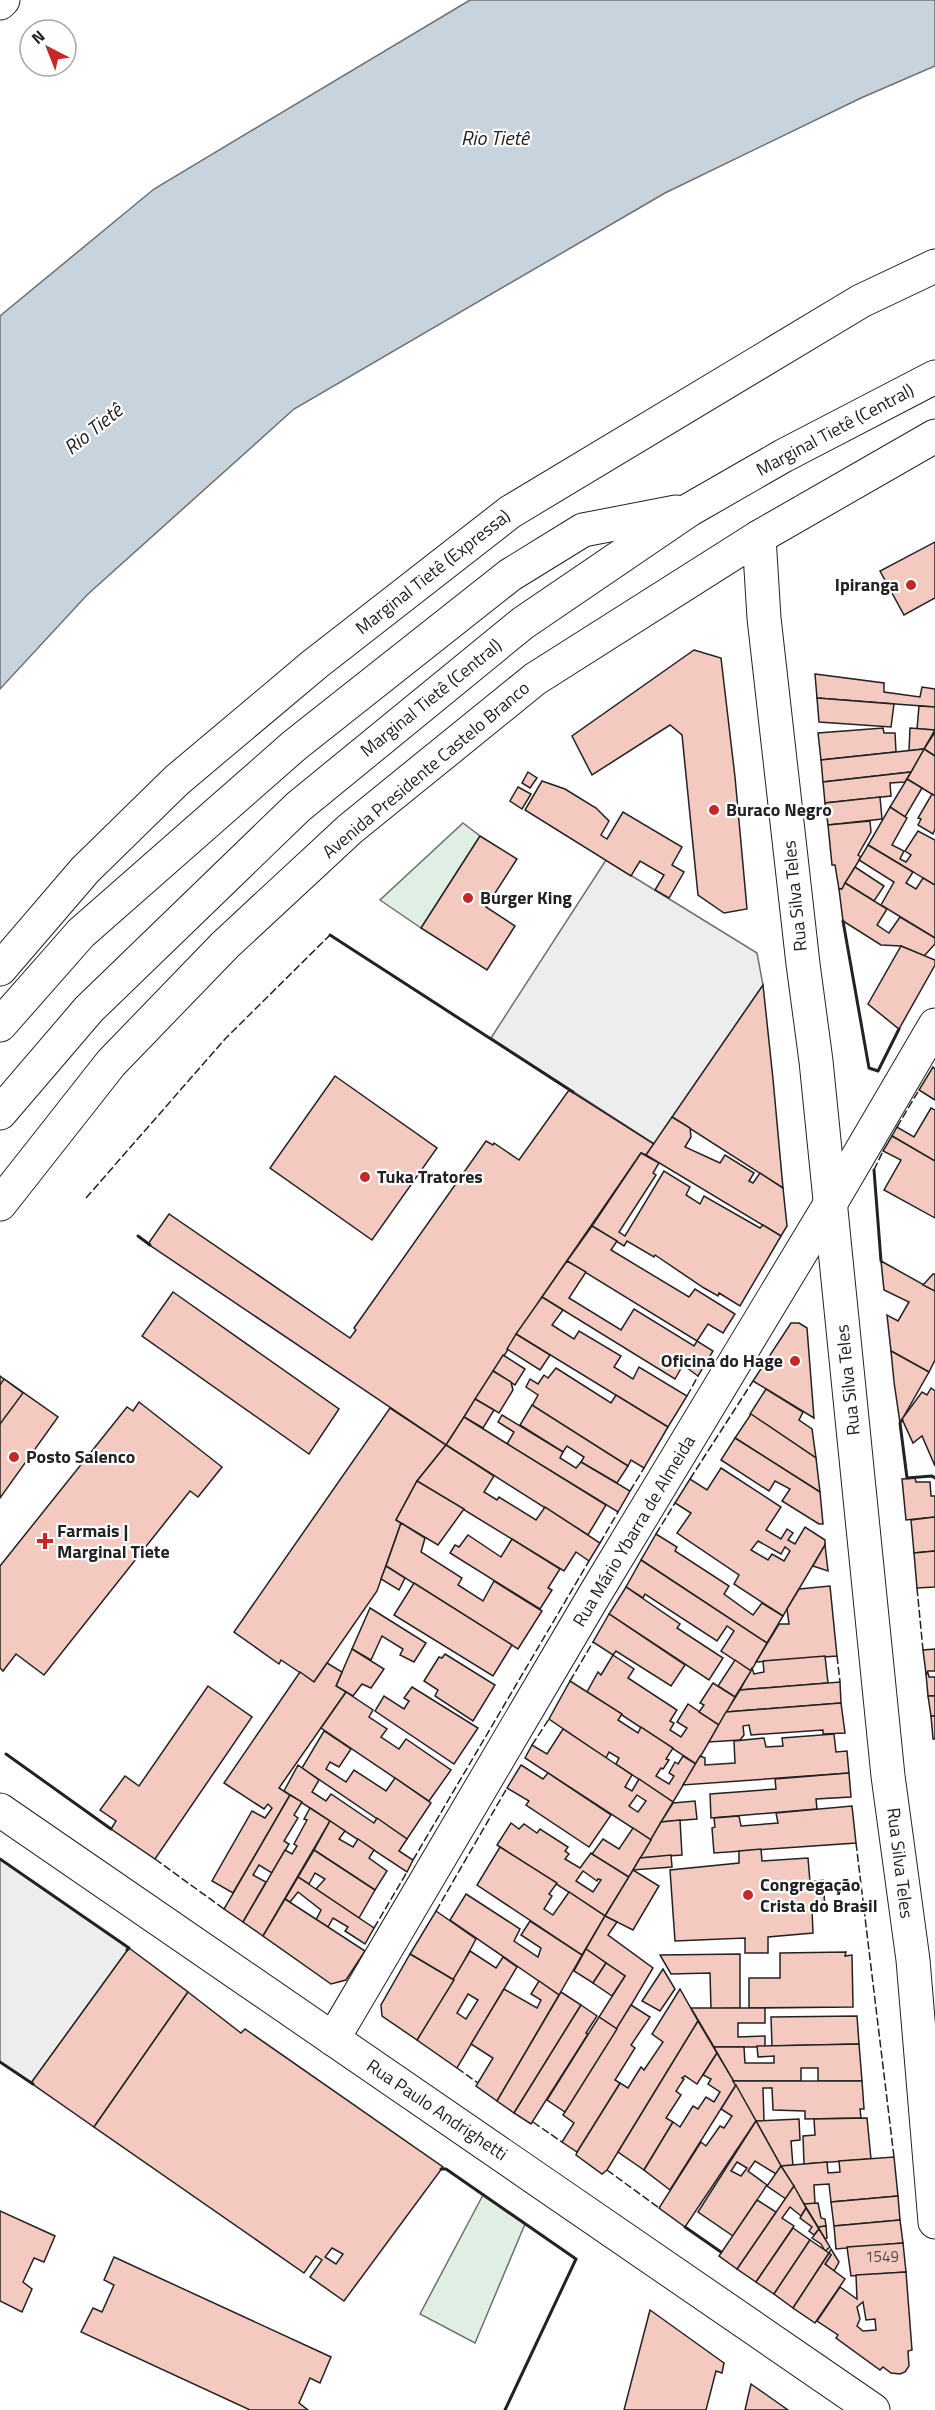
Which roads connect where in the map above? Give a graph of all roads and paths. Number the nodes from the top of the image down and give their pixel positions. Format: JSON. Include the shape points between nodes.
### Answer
{"nodes":[{"id":1,"x":935,"y":266,"type":"edge"},
{"id":2,"x":935,"y":377,"type":"edge"},
{"id":3,"x":935,"y":436,"type":"edge"},
{"id":4,"x":689,"y":510,"type":"junction"},
{"id":5,"x":759,"y":537,"type":"junction"},
{"id":6,"x":0,"y":969,"type":"edge"},
{"id":7,"x":0,"y":1025,"type":"edge"},
{"id":8,"x":935,"y":1025,"type":"edge"},
{"id":9,"x":0,"y":1113,"type":"edge"},
{"id":10,"x":0,"y":1204,"type":"edge"},
{"id":11,"x":830,"y":1206,"type":"junction"},
{"id":12,"x":0,"y":1810,"type":"edge"},
{"id":13,"x":333,"y":2039,"type":"junction"},
{"id":14,"x":935,"y":2222,"type":"edge"},
{"id":15,"x":873,"y":2410,"type":"edge"}],
"edges":[{"from":1,"to":6,"type":"main road","name":"Marginal Tietê (Expressa)","via":[[861,301],[510,512],[315,664],[177,780],[85,870]]},
{"from":2,"to":4,"type":"main road","name":"Marginal Tietê (Central)"},
{"from":3,"to":5,"type":"main road","name":"Avenida Presidente Castelo Branco"},
{"from":4,"to":7,"type":"main road","via":[[583,530],[510,575],[295,745],[81,933]]},
{"from":4,"to":9,"type":"main road","name":"Marginal Tietê (Central)","via":[[523,623],[298,807],[90,1009]]},
{"from":5,"to":10,"type":"main road","name":"Avenida Presidente Castelo Branco","via":[[535,679],[350,829],[225,945],[111,1063]]},
{"from":5,"to":11,"type":"main road","name":"Rua Silva Teles","via":[[764,618]]},
{"from":8,"to":11,"type":"main road","name":"Rua Mário Ybarra de Almeida"},
{"from":11,"to":13,"type":"main road","name":"Rua Mário Ybarra de Almeida"},
{"from":11,"to":14,"type":"main road","name":"Rua Silva Teles","via":[[888,1776],[912,1960]]},
{"from":12,"to":13,"type":"main road","name":"Rua Paulo Andrighetti"},
{"from":13,"to":15,"type":"main road","name":"Rua Paulo Andrighetti"}]}
